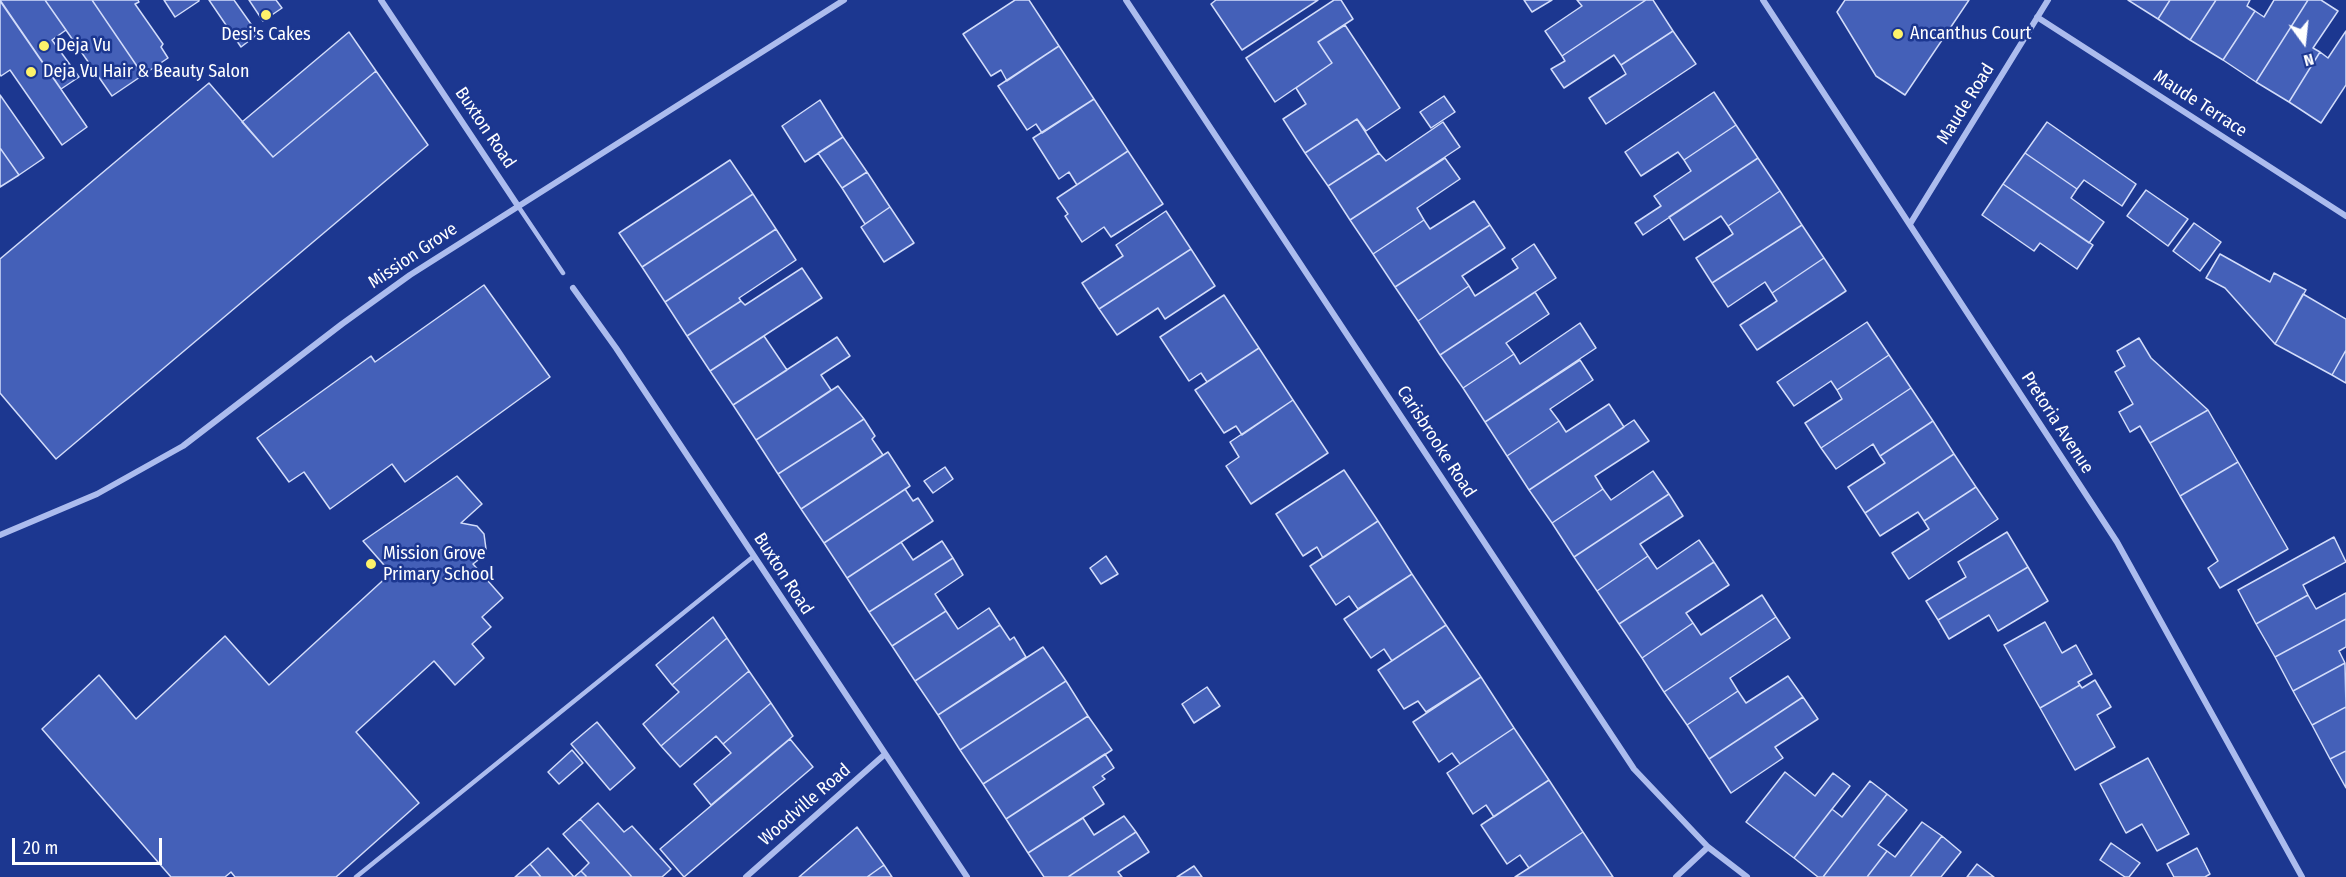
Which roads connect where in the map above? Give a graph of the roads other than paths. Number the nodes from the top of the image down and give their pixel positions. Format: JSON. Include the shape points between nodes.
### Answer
{"nodes":[{"id":1,"x":381,"y":0,"type":"edge"},
{"id":2,"x":844,"y":0,"type":"edge"},
{"id":3,"x":1126,"y":0,"type":"edge"},
{"id":4,"x":1763,"y":0,"type":"edge"},
{"id":5,"x":2048,"y":0,"type":"edge"},
{"id":6,"x":2037,"y":17,"type":"junction"},
{"id":7,"x":518,"y":206,"type":"junction"},
{"id":8,"x":2346,"y":216,"type":"edge"},
{"id":9,"x":1910,"y":224,"type":"junction"},
{"id":10,"x":563,"y":273,"type":"dead end"},
{"id":11,"x":573,"y":288,"type":"dead end"},
{"id":12,"x":0,"y":535,"type":"edge"},
{"id":13,"x":754,"y":556,"type":"junction"},
{"id":14,"x":884,"y":755,"type":"junction"},
{"id":15,"x":1708,"y":846,"type":"junction"},
{"id":16,"x":356,"y":877,"type":"edge"},
{"id":17,"x":746,"y":877,"type":"edge"},
{"id":18,"x":967,"y":877,"type":"edge"},
{"id":19,"x":1676,"y":877,"type":"edge"},
{"id":20,"x":1747,"y":877,"type":"edge"},
{"id":21,"x":2302,"y":877,"type":"edge"}],
"edges":[{"from":1,"to":7,"type":"street","name":"Buxton Road"},
{"from":2,"to":7,"type":"street","name":"Mission Grove"},
{"from":3,"to":15,"type":"street","name":"Carisbrooke Road","via":[[1634,769]]},
{"from":4,"to":9,"type":"street","name":"Pretoria Avenue"},
{"from":5,"to":6,"type":"street","name":"Maude Road"},
{"from":6,"to":8,"type":"street","name":"Maude Terrace"},
{"from":6,"to":9,"type":"street","name":"Maude Road"},
{"from":7,"to":10,"type":"lane","name":"Buxton Road"},
{"from":7,"to":12,"type":"street","name":"Mission Grove","via":[[377,298],[183,446],[97,494]]},
{"from":9,"to":21,"type":"street","name":"Pretoria Avenue","via":[[2117,542]]},
{"from":11,"to":13,"type":"street","name":"Buxton Road"},
{"from":13,"to":14,"type":"street","name":"Buxton Road"},
{"from":13,"to":16,"type":"lane"},
{"from":14,"to":17,"type":"street","name":"Woodville Road"},
{"from":14,"to":18,"type":"street","name":"Buxton Road"},
{"from":15,"to":19,"type":"street"},
{"from":15,"to":20,"type":"street","name":"Carisbrooke Road"}]}
